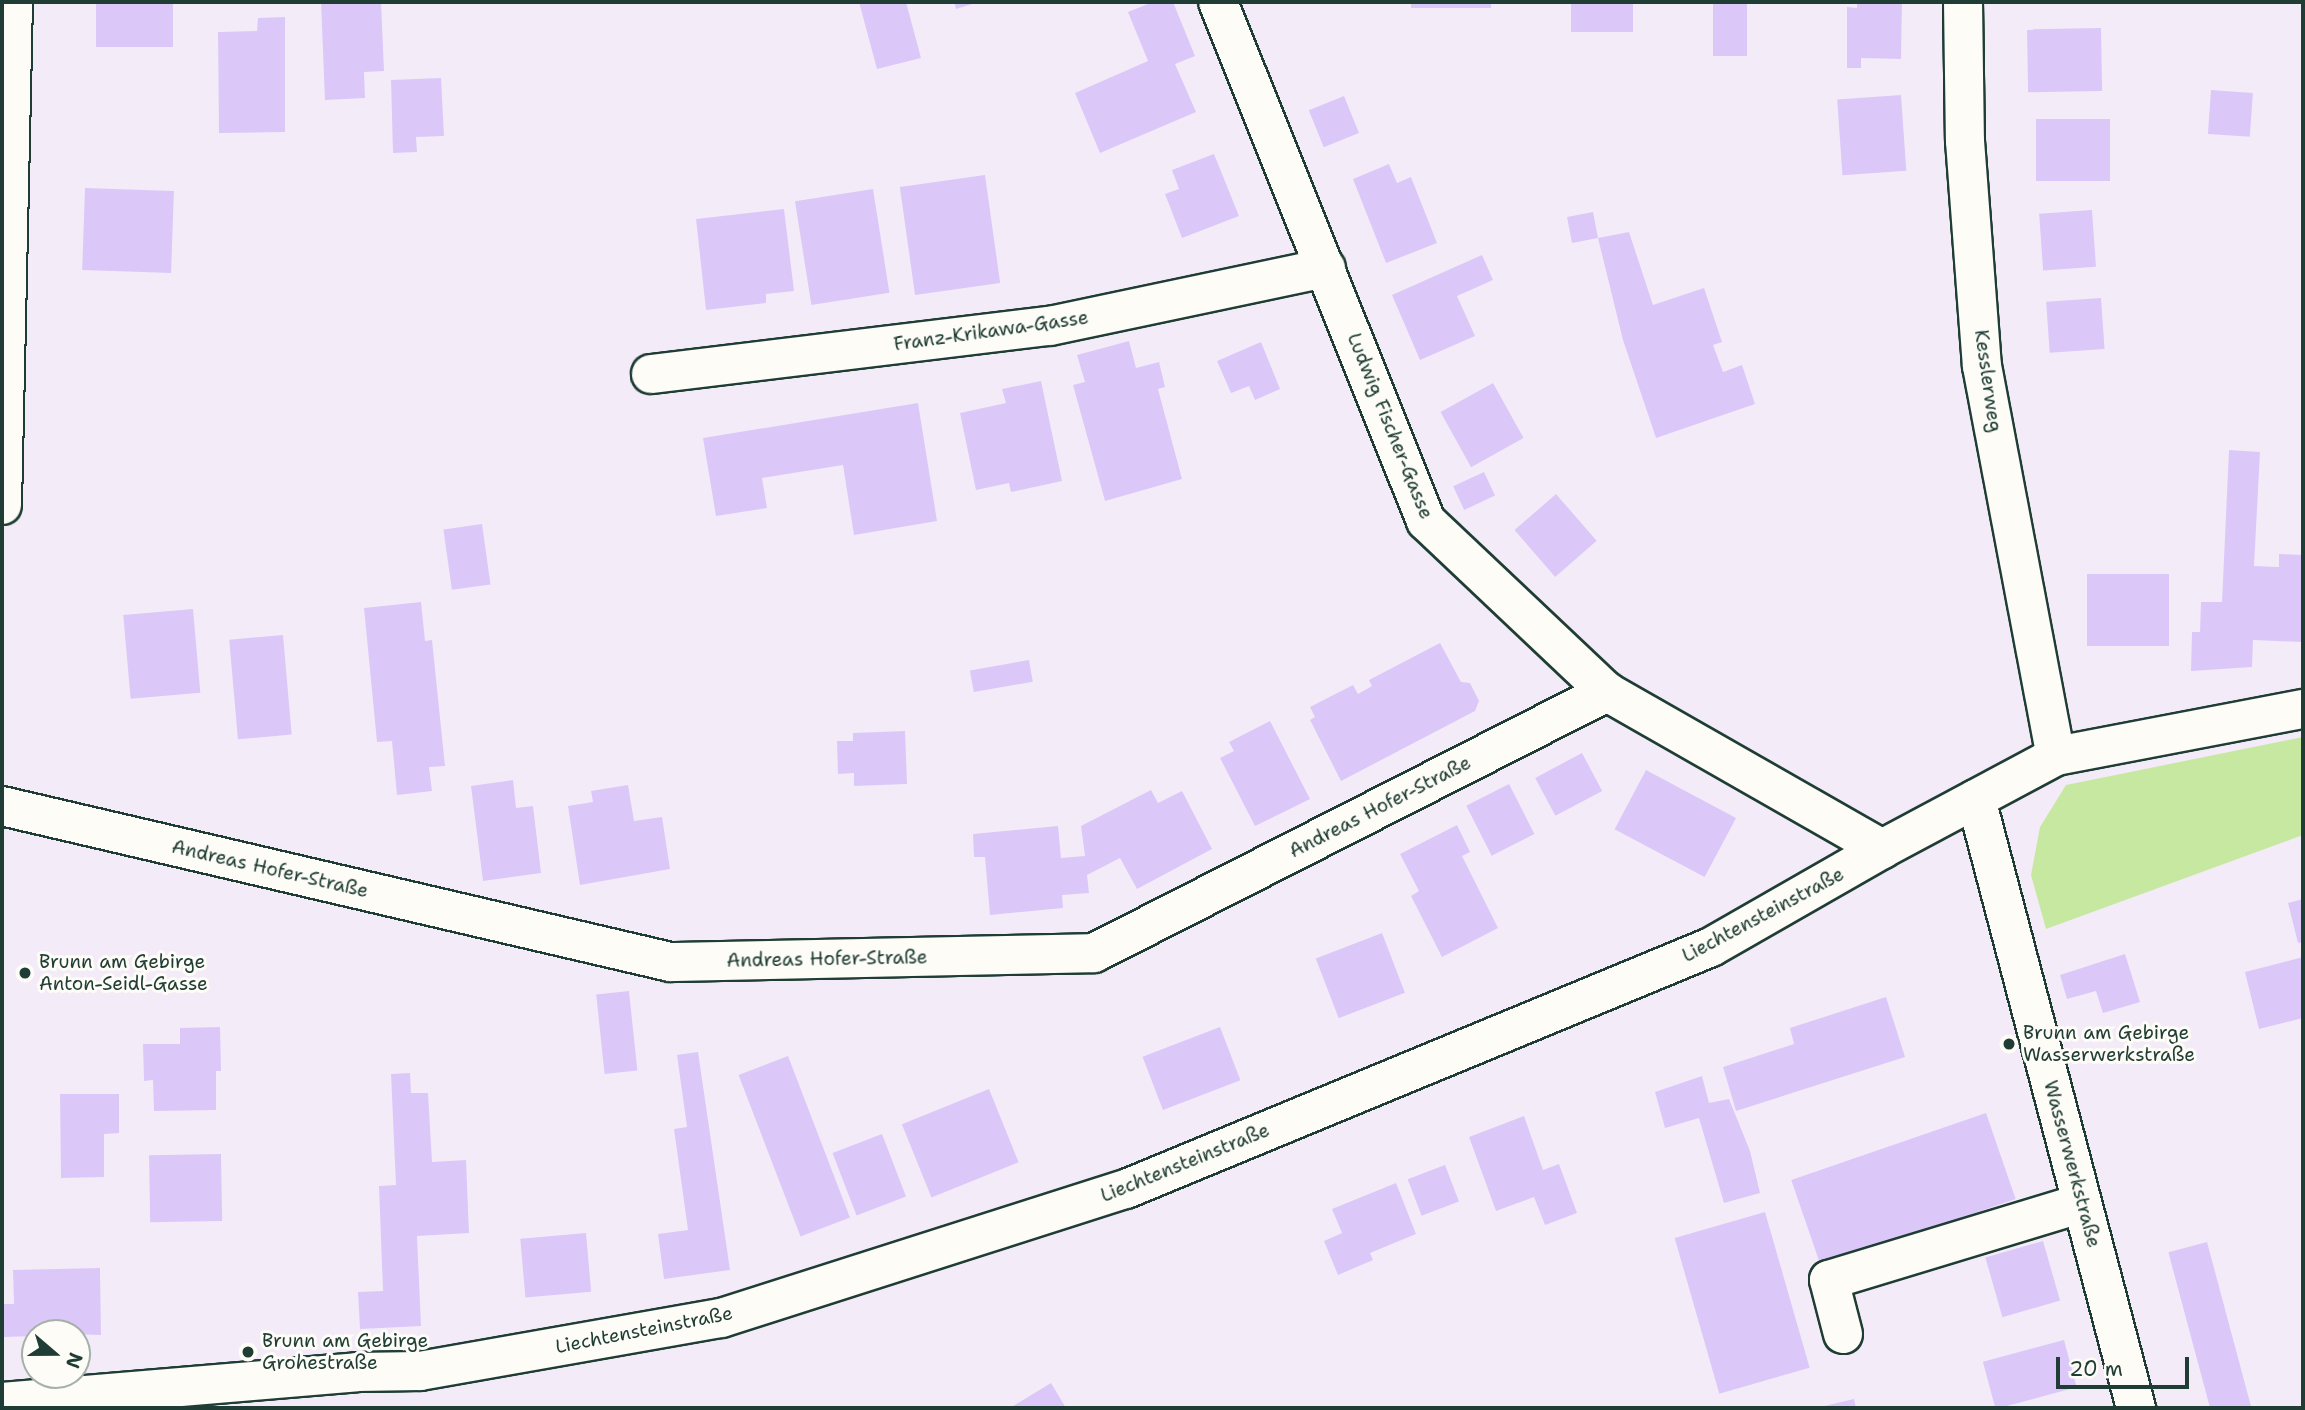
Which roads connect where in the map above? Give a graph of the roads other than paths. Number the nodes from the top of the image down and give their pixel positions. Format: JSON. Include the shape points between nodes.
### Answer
{"nodes":[{"id":1,"x":13,"y":2,"type":"edge"},
{"id":2,"x":1218,"y":2,"type":"edge"},
{"id":3,"x":1963,"y":2,"type":"edge"},
{"id":4,"x":1326,"y":268,"type":"junction"},
{"id":5,"x":651,"y":374,"type":"dead end"},
{"id":6,"x":2,"y":505,"type":"edge"},
{"id":7,"x":1607,"y":692,"type":"junction"},
{"id":8,"x":2303,"y":709,"type":"edge"},
{"id":9,"x":2056,"y":756,"type":"junction"},
{"id":10,"x":1976,"y":799,"type":"junction"},
{"id":11,"x":2,"y":806,"type":"edge"},
{"id":12,"x":1882,"y":849,"type":"junction"},
{"id":13,"x":2082,"y":1203,"type":"junction"},
{"id":14,"x":1843,"y":1334,"type":"dead end"},
{"id":15,"x":2,"y":1402,"type":"edge"},
{"id":16,"x":2136,"y":1408,"type":"edge"}],
"edges":[{"from":1,"to":6,"type":"street"},
{"from":2,"to":4,"type":"street","name":"Ludwig Fischer-Gasse"},
{"from":3,"to":9,"type":"street","name":"Kesslerweg","via":[[1965,141],[1982,366]]},
{"from":4,"to":5,"type":"street","name":"Franz-Krikawa-Gasse","via":[[1050,326]]},
{"from":4,"to":7,"type":"street","name":"Ludwig Fischer-Gasse","via":[[1426,521]]},
{"from":7,"to":11,"type":"street","name":"Andreas Hofer-Straße","via":[[1094,953],[670,962]]},
{"from":7,"to":12,"type":"street","name":"Ludwig Fischer-Gasse"},
{"from":8,"to":9,"type":"street","name":"Liechtensteinstraße"},
{"from":9,"to":10,"type":"street","name":"Liechtensteinstraße"},
{"from":10,"to":12,"type":"street","name":"Liechtensteinstraße"},
{"from":10,"to":13,"type":"street","name":"Wasserwerkstraße"},
{"from":12,"to":15,"type":"street","name":"Liechtensteinstraße","via":[[1711,947],[1126,1189],[721,1318],[420,1371],[358,1372]]},
{"from":13,"to":14,"type":"street","via":[[1829,1280]]},
{"from":13,"to":16,"type":"street","name":"Wasserwerkstraße"}]}
